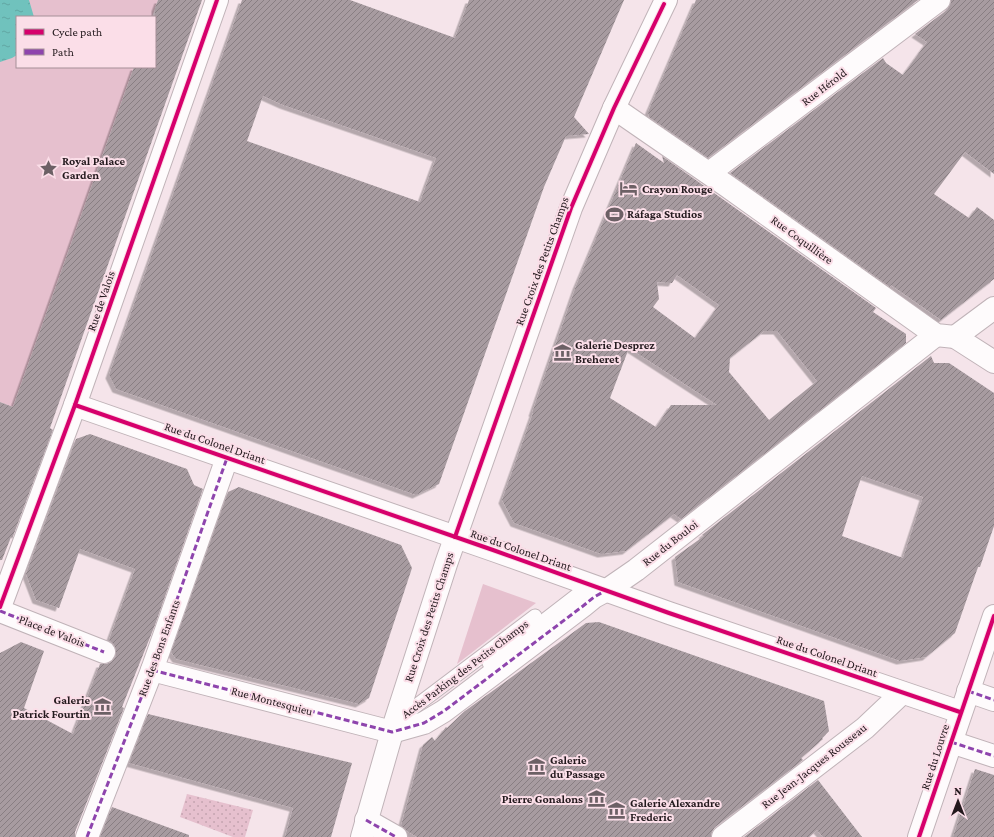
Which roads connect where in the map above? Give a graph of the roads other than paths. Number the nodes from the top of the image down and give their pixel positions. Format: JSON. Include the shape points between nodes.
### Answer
{"nodes":[{"id":1,"x":217,"y":0,"type":"edge"},
{"id":2,"x":939,"y":0,"type":"edge"},
{"id":3,"x":664,"y":1,"type":"edge"},
{"id":4,"x":614,"y":108,"type":"junction"},
{"id":5,"x":709,"y":173,"type":"junction"},
{"id":6,"x":994,"y":308,"type":"edge"},
{"id":7,"x":946,"y":336,"type":"junction"},
{"id":8,"x":994,"y":362,"type":"edge"},
{"id":9,"x":75,"y":405,"type":"junction"},
{"id":10,"x":227,"y":458,"type":"junction"},
{"id":11,"x":455,"y":537,"type":"junction"},
{"id":12,"x":599,"y":587,"type":"junction"},
{"id":13,"x":0,"y":607,"type":"edge"},
{"id":14,"x":0,"y":611,"type":"edge"},
{"id":15,"x":535,"y":616,"type":"dead end"},
{"id":16,"x":994,"y":616,"type":"edge"},
{"id":17,"x":104,"y":652,"type":"dead end"},
{"id":18,"x":488,"y":664,"type":"dead end"},
{"id":19,"x":152,"y":670,"type":"junction"},
{"id":20,"x":968,"y":691,"type":"junction"},
{"id":21,"x":902,"y":693,"type":"junction"},
{"id":22,"x":994,"y":700,"type":"edge"},
{"id":23,"x":960,"y":712,"type":"junction"},
{"id":24,"x":393,"y":727,"type":"junction"},
{"id":25,"x":951,"y":742,"type":"junction"},
{"id":26,"x":994,"y":756,"type":"edge"},
{"id":27,"x":364,"y":828,"type":"edge"},
{"id":28,"x":87,"y":837,"type":"edge"},
{"id":29,"x":396,"y":837,"type":"edge"},
{"id":30,"x":723,"y":837,"type":"edge"},
{"id":31,"x":919,"y":837,"type":"edge"}],
"edges":[{"from":1,"to":9,"type":"street","name":"Rue de Valois"},
{"from":2,"to":5,"type":"street","name":"Rue Hérold"},
{"from":3,"to":4,"type":"street","name":"Rue Croix des Petits Champs"},
{"from":4,"to":5,"type":"street","name":"Rue Coquillière"},
{"from":4,"to":11,"type":"street","name":"Rue Croix des Petits Champs","via":[[571,208]]},
{"from":5,"to":7,"type":"street","name":"Rue Coquillière"},
{"from":6,"to":7,"type":"street","name":"Rue du Bouloi"},
{"from":7,"to":8,"type":"street","name":"Rue Coquillière"},
{"from":7,"to":12,"type":"street","name":"Rue du Bouloi","via":[[636,570]]},
{"from":9,"to":10,"type":"street","name":"Rue du Colonel Driant"},
{"from":9,"to":13,"type":"street","name":"Rue de Valois"},
{"from":10,"to":11,"type":"street","name":"Rue du Colonel Driant"},
{"from":10,"to":19,"type":"street","name":"Rue des Bons Enfants"},
{"from":11,"to":12,"type":"street","name":"Rue du Colonel Driant"},
{"from":11,"to":24,"type":"street","name":"Rue Croix des Petits Champs"},
{"from":12,"to":18,"type":"lane","name":"Accès Parking des Petits Champs"},
{"from":12,"to":21,"type":"street","name":"Rue du Colonel Driant"},
{"from":12,"to":24,"type":"street","name":"Rue du Bouloi","via":[[594,597],[583,606],[444,711],[424,723]]},
{"from":14,"to":17,"type":"street","name":"Place de Valois"},
{"from":15,"to":24,"type":"lane","name":"Accès Parking des Petits Champs"},
{"from":16,"to":20,"type":"street","name":"Rue du Louvre"},
{"from":19,"to":24,"type":"street","name":"Rue Montesquieu"},
{"from":19,"to":28,"type":"street","name":"Rue des Bons Enfants"},
{"from":20,"to":22,"type":"street"},
{"from":20,"to":23,"type":"street","name":"Rue du Louvre"},
{"from":21,"to":23,"type":"street","name":"Rue du Colonel Driant"},
{"from":21,"to":30,"type":"street","name":"Rue Jean-Jacques Rousseau","via":[[865,728]]},
{"from":23,"to":25,"type":"street","name":"Rue du Louvre"},
{"from":24,"to":27,"type":"street","name":"Rue Croix des Petits Champs"},
{"from":25,"to":26,"type":"street"},
{"from":25,"to":31,"type":"street","name":"Rue du Louvre"},
{"from":27,"to":29,"type":"street"}]}
